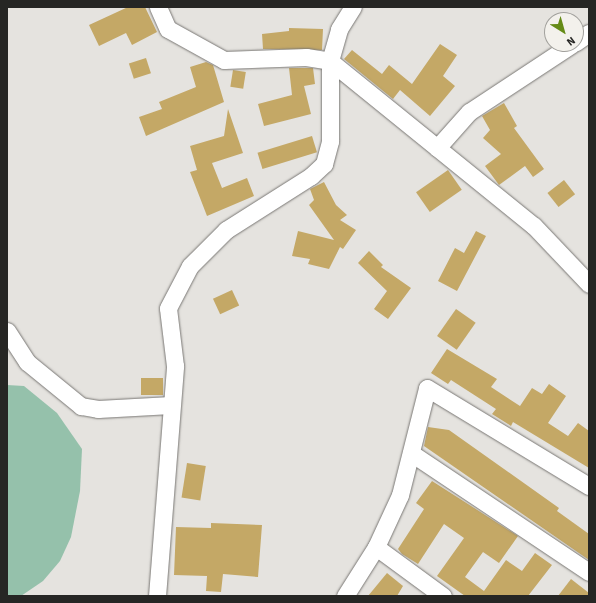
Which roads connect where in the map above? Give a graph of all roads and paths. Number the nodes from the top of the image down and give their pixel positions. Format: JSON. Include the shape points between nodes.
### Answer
{"nodes":[{"id":1,"x":158,"y":7,"type":"edge"},
{"id":2,"x":352,"y":7,"type":"edge"},
{"id":3,"x":560,"y":52,"type":"edge"},
{"id":4,"x":330,"y":61,"type":"junction"},
{"id":5,"x":437,"y":148,"type":"junction"},
{"id":6,"x":589,"y":284,"type":"edge"},
{"id":7,"x":7,"y":331,"type":"edge"},
{"id":8,"x":171,"y":405,"type":"junction"},
{"id":9,"x":411,"y":452,"type":"junction"},
{"id":10,"x":589,"y":486,"type":"edge"},
{"id":11,"x":376,"y":547,"type":"junction"},
{"id":12,"x":589,"y":572,"type":"edge"},
{"id":13,"x":157,"y":596,"type":"edge"},
{"id":14,"x":345,"y":596,"type":"edge"},
{"id":15,"x":443,"y":596,"type":"edge"}],
"edges":[{"from":1,"to":4,"type":"street","via":[[168,28],[224,60],[306,57]]},
{"from":2,"to":4,"type":"street","via":[[338,29]]},
{"from":3,"to":5,"type":"street","via":[[469,112]]},
{"from":4,"to":5,"type":"street"},
{"from":4,"to":8,"type":"street","via":[[330,142],[324,164],[311,176],[226,230],[190,266],[174,295],[168,308],[175,366]]},
{"from":5,"to":6,"type":"street","via":[[534,226]]},
{"from":7,"to":8,"type":"street","via":[[27,362],[81,406],[98,409]]},
{"from":8,"to":13,"type":"street"},
{"from":9,"to":10,"type":"street","via":[[427,388]]},
{"from":9,"to":11,"type":"street","via":[[400,495]]},
{"from":9,"to":12,"type":"street"},
{"from":11,"to":14,"type":"street"},
{"from":11,"to":15,"type":"street"}]}
